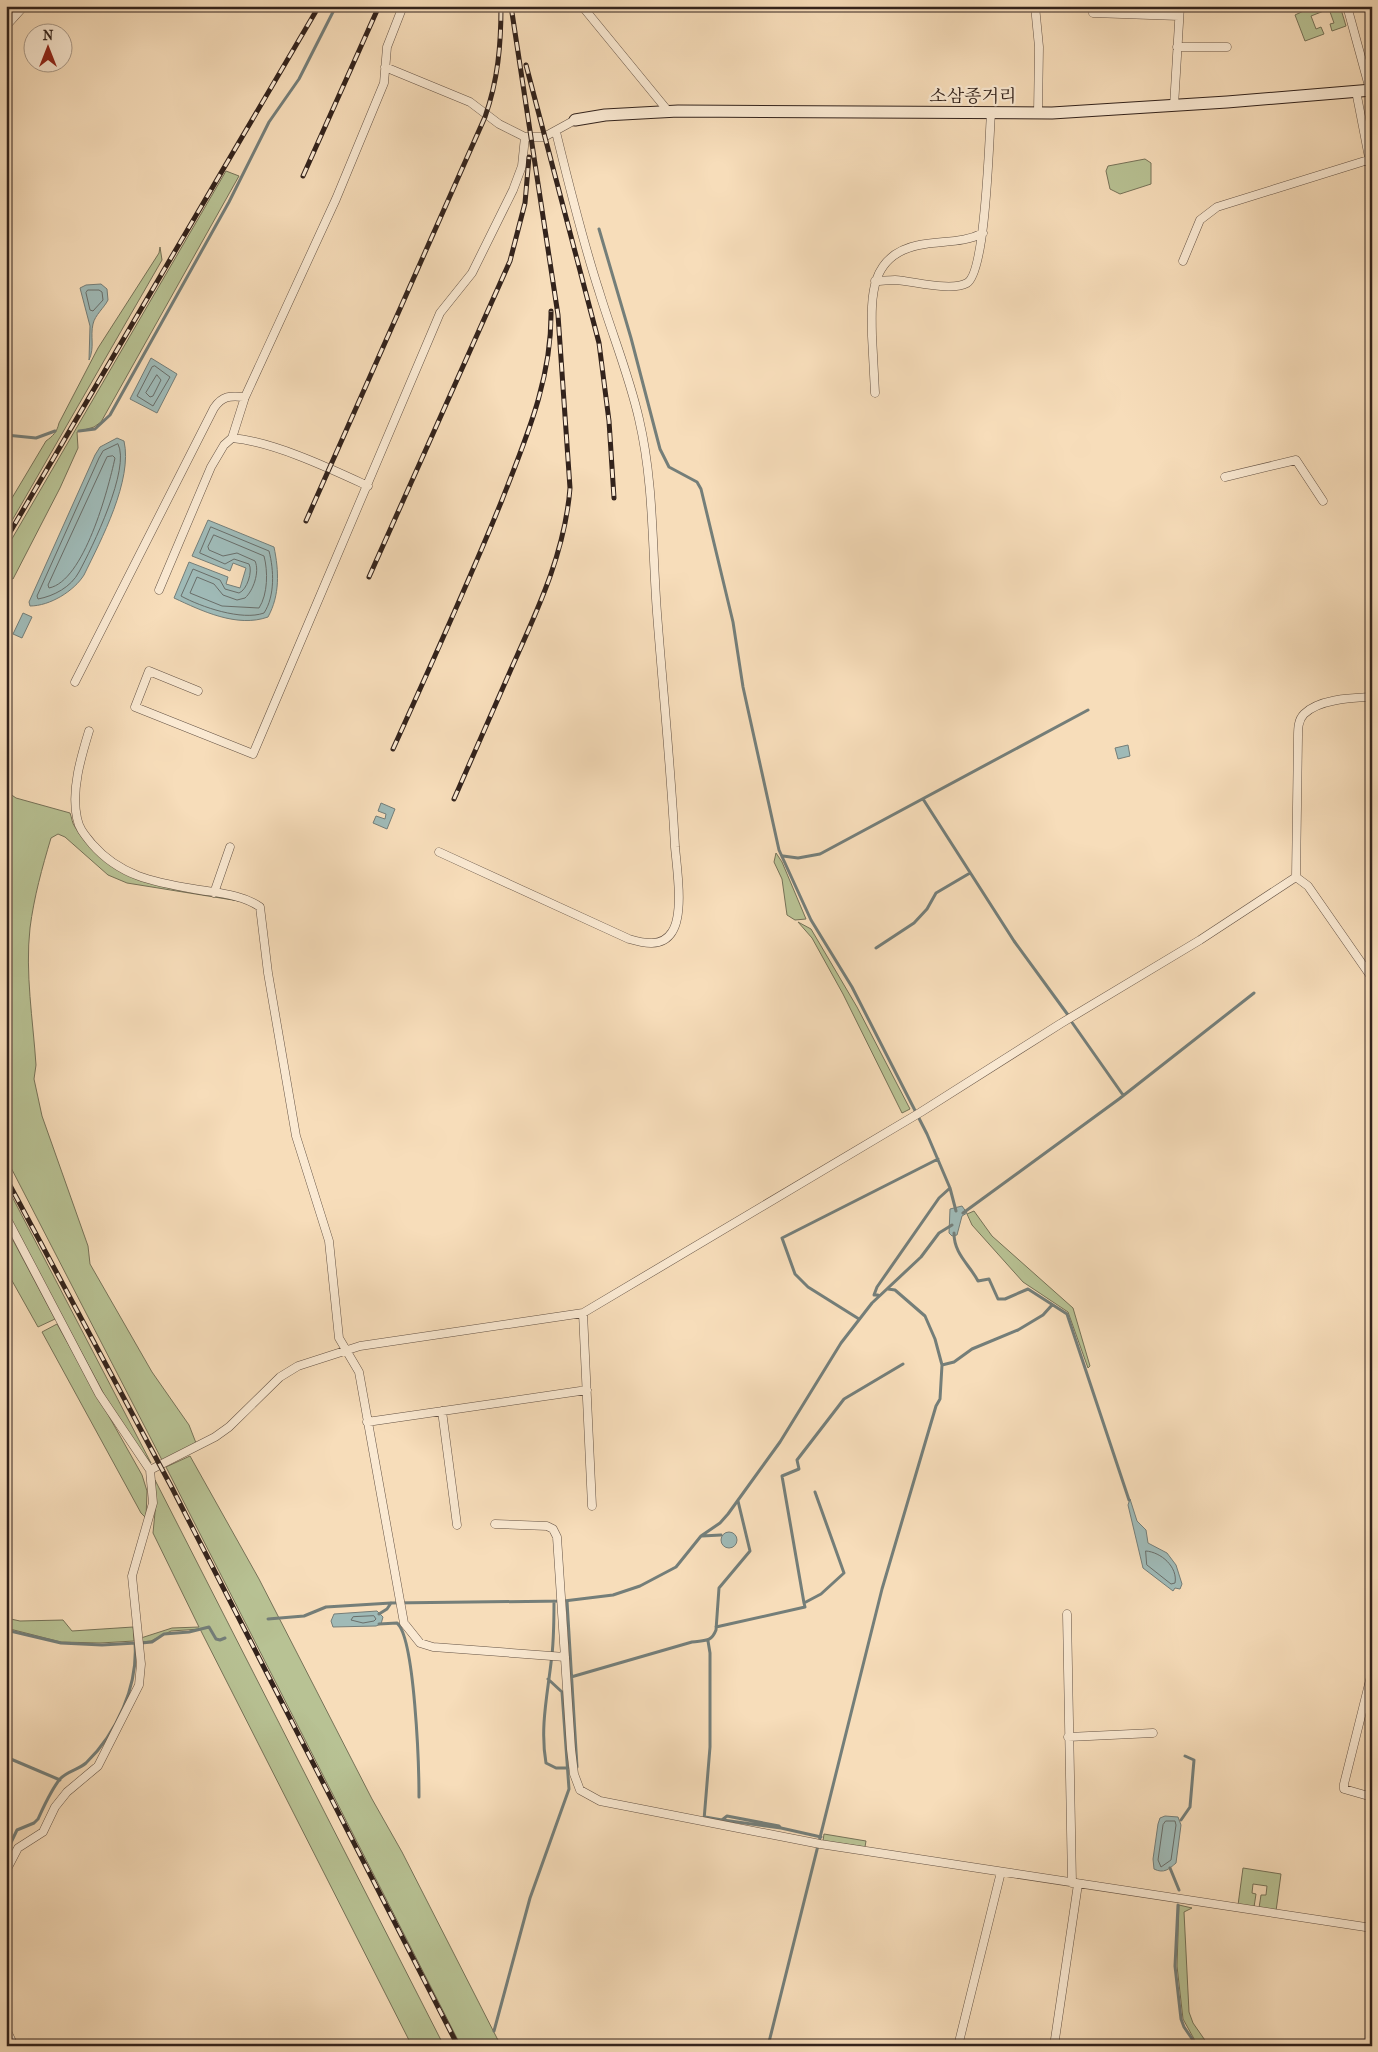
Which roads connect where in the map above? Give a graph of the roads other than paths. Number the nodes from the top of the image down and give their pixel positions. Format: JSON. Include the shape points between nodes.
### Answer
{"nodes":[{"id":1,"x":24,"y":6,"type":"edge"},
{"id":2,"x":403,"y":6,"type":"edge"},
{"id":3,"x":582,"y":6,"type":"edge"},
{"id":4,"x":1035,"y":6,"type":"edge"},
{"id":5,"x":1180,"y":6,"type":"edge"},
{"id":6,"x":1347,"y":6,"type":"edge"},
{"id":7,"x":1093,"y":13,"type":"dead end"},
{"id":8,"x":1179,"y":16,"type":"junction"},
{"id":9,"x":6,"y":26,"type":"edge"},
{"id":10,"x":1177,"y":47,"type":"junction"},
{"id":11,"x":1227,"y":47,"type":"dead end"},
{"id":12,"x":385,"y":66,"type":"junction"},
{"id":13,"x":1371,"y":90,"type":"edge"},
{"id":14,"x":1356,"y":91,"type":"junction"},
{"id":15,"x":1174,"y":106,"type":"junction"},
{"id":16,"x":668,"y":111,"type":"junction"},
{"id":17,"x":991,"y":113,"type":"junction"},
{"id":18,"x":1038,"y":114,"type":"junction"},
{"id":19,"x":575,"y":120,"type":"joint"},
{"id":20,"x":556,"y":132,"type":"junction"},
{"id":21,"x":525,"y":136,"type":"junction"},
{"id":22,"x":1368,"y":160,"type":"junction"},
{"id":23,"x":1372,"y":174,"type":"edge"},
{"id":24,"x":983,"y":233,"type":"junction"},
{"id":25,"x":1183,"y":261,"type":"dead end"},
{"id":26,"x":875,"y":281,"type":"junction"},
{"id":27,"x":875,"y":394,"type":"dead end"},
{"id":28,"x":246,"y":397,"type":"junction"},
{"id":29,"x":232,"y":438,"type":"junction"},
{"id":30,"x":1225,"y":477,"type":"dead end"},
{"id":31,"x":368,"y":486,"type":"junction"},
{"id":32,"x":1324,"y":501,"type":"dead end"},
{"id":33,"x":159,"y":590,"type":"dead end"},
{"id":34,"x":75,"y":682,"type":"dead end"},
{"id":35,"x":198,"y":691,"type":"dead end"},
{"id":36,"x":1372,"y":697,"type":"edge"},
{"id":37,"x":89,"y":731,"type":"dead end"},
{"id":38,"x":230,"y":847,"type":"dead end"},
{"id":39,"x":439,"y":852,"type":"dead end"},
{"id":40,"x":1296,"y":876,"type":"junction"},
{"id":41,"x":214,"y":893,"type":"junction"},
{"id":42,"x":1372,"y":978,"type":"edge"},
{"id":43,"x":6,"y":1217,"type":"edge"},
{"id":44,"x":583,"y":1313,"type":"junction"},
{"id":45,"x":346,"y":1351,"type":"junction"},
{"id":46,"x":587,"y":1390,"type":"junction"},
{"id":47,"x":442,"y":1411,"type":"junction"},
{"id":48,"x":368,"y":1422,"type":"junction"},
{"id":49,"x":150,"y":1470,"type":"junction"},
{"id":50,"x":592,"y":1506,"type":"dead end"},
{"id":51,"x":495,"y":1524,"type":"dead end"},
{"id":52,"x":457,"y":1525,"type":"dead end"},
{"id":53,"x":1067,"y":1614,"type":"dead end"},
{"id":54,"x":565,"y":1657,"type":"junction"},
{"id":55,"x":1372,"y":1672,"type":"edge"},
{"id":56,"x":1153,"y":1734,"type":"dead end"},
{"id":57,"x":1068,"y":1737,"type":"junction"},
{"id":58,"x":1372,"y":1797,"type":"edge"},
{"id":59,"x":6,"y":1871,"type":"edge"},
{"id":60,"x":1001,"y":1872,"type":"junction"},
{"id":61,"x":1075,"y":1884,"type":"junction"},
{"id":62,"x":1372,"y":1928,"type":"edge"},
{"id":63,"x":6,"y":2030,"type":"edge"},
{"id":64,"x":14,"y":2046,"type":"edge"},
{"id":65,"x":958,"y":2046,"type":"edge"},
{"id":66,"x":1054,"y":2046,"type":"edge"}],
"edges":[{"from":1,"to":9,"type":"street"},
{"from":2,"to":12,"type":"street","via":[[388,47]]},
{"from":3,"to":16,"type":"street"},
{"from":4,"to":18,"type":"street","via":[[1039,47]]},
{"from":5,"to":8,"type":"street"},
{"from":6,"to":13,"type":"street"},
{"from":7,"to":8,"type":"street"},
{"from":8,"to":10,"type":"street"},
{"from":10,"to":11,"type":"street"},
{"from":10,"to":15,"type":"street"},
{"from":12,"to":21,"type":"street","via":[[470,102],[499,124]]},
{"from":12,"to":28,"type":"street","via":[[384,83],[336,199]]},
{"from":13,"to":14,"type":"street","name":"소삼종거리"},
{"from":14,"to":15,"type":"street","name":"소삼종거리"},
{"from":14,"to":22,"type":"street"},
{"from":15,"to":18,"type":"street","name":"소삼종거리"},
{"from":16,"to":17,"type":"street","name":"소삼종거리"},
{"from":16,"to":19,"type":"street","name":"소삼종거리"},
{"from":17,"to":18,"type":"street","name":"소삼종거리"},
{"from":17,"to":24,"type":"street"},
{"from":19,"to":20,"type":"street"},
{"from":20,"to":21,"type":"street","via":[[544,137]]},
{"from":20,"to":39,"type":"street","via":[[598,290],[627,375],[646,452],[673,794],[677,921],[672,934],[663,941],[648,944],[629,939]]},
{"from":21,"to":31,"type":"street","via":[[522,166],[513,190],[472,273],[440,312]]},
{"from":22,"to":23,"type":"street"},
{"from":22,"to":25,"type":"street","via":[[1217,207],[1200,220]]},
{"from":24,"to":26,"type":"street","via":[[970,240],[921,244],[898,252]]},
{"from":24,"to":26,"type":"street","via":[[977,262],[967,282],[954,286]]},
{"from":26,"to":27,"type":"street","via":[[871,297]]},
{"from":28,"to":29,"type":"street"},
{"from":28,"to":34,"type":"street","via":[[225,396],[214,408]]},
{"from":29,"to":31,"type":"street","via":[[268,446]]},
{"from":29,"to":33,"type":"street","via":[[224,445],[212,467]]},
{"from":30,"to":32,"type":"street","via":[[1296,460]]},
{"from":31,"to":35,"type":"street","via":[[253,754],[135,707],[149,671]]},
{"from":36,"to":40,"type":"street","via":[[1328,702],[1303,715],[1298,726]]},
{"from":37,"to":41,"type":"street","via":[[77,787],[76,816],[81,830],[102,855],[126,872],[163,884]]},
{"from":38,"to":41,"type":"street"},
{"from":40,"to":42,"type":"street","via":[[1308,886]]},
{"from":40,"to":44,"type":"street","via":[[1200,940],[917,1114]]},
{"from":41,"to":45,"type":"street","via":[[260,907],[268,974],[296,1136],[330,1241],[339,1338]]},
{"from":43,"to":49,"type":"street","via":[[99,1394]]},
{"from":44,"to":45,"type":"street","via":[[360,1346]]},
{"from":44,"to":46,"type":"street"},
{"from":45,"to":48,"type":"street","via":[[358,1372]]},
{"from":45,"to":49,"type":"street","via":[[298,1366],[280,1377],[215,1437]]},
{"from":46,"to":47,"type":"street"},
{"from":46,"to":50,"type":"street"},
{"from":47,"to":48,"type":"street"},
{"from":47,"to":52,"type":"street"},
{"from":48,"to":54,"type":"street","via":[[404,1624],[413,1636],[433,1648]]},
{"from":49,"to":59,"type":"street","via":[[153,1503],[132,1576],[139,1685],[102,1762],[67,1792],[55,1807],[44,1832],[18,1848]]},
{"from":51,"to":54,"type":"street","via":[[553,1529],[558,1544]]},
{"from":53,"to":57,"type":"street"},
{"from":54,"to":60,"type":"street","via":[[574,1774],[580,1790],[586,1794],[610,1803],[800,1841]]},
{"from":55,"to":58,"type":"street","via":[[1344,1789]]},
{"from":56,"to":57,"type":"street"},
{"from":57,"to":61,"type":"street"},
{"from":60,"to":61,"type":"street"},
{"from":60,"to":65,"type":"street"},
{"from":61,"to":62,"type":"street"},
{"from":61,"to":66,"type":"street"},
{"from":63,"to":64,"type":"street"}]}
